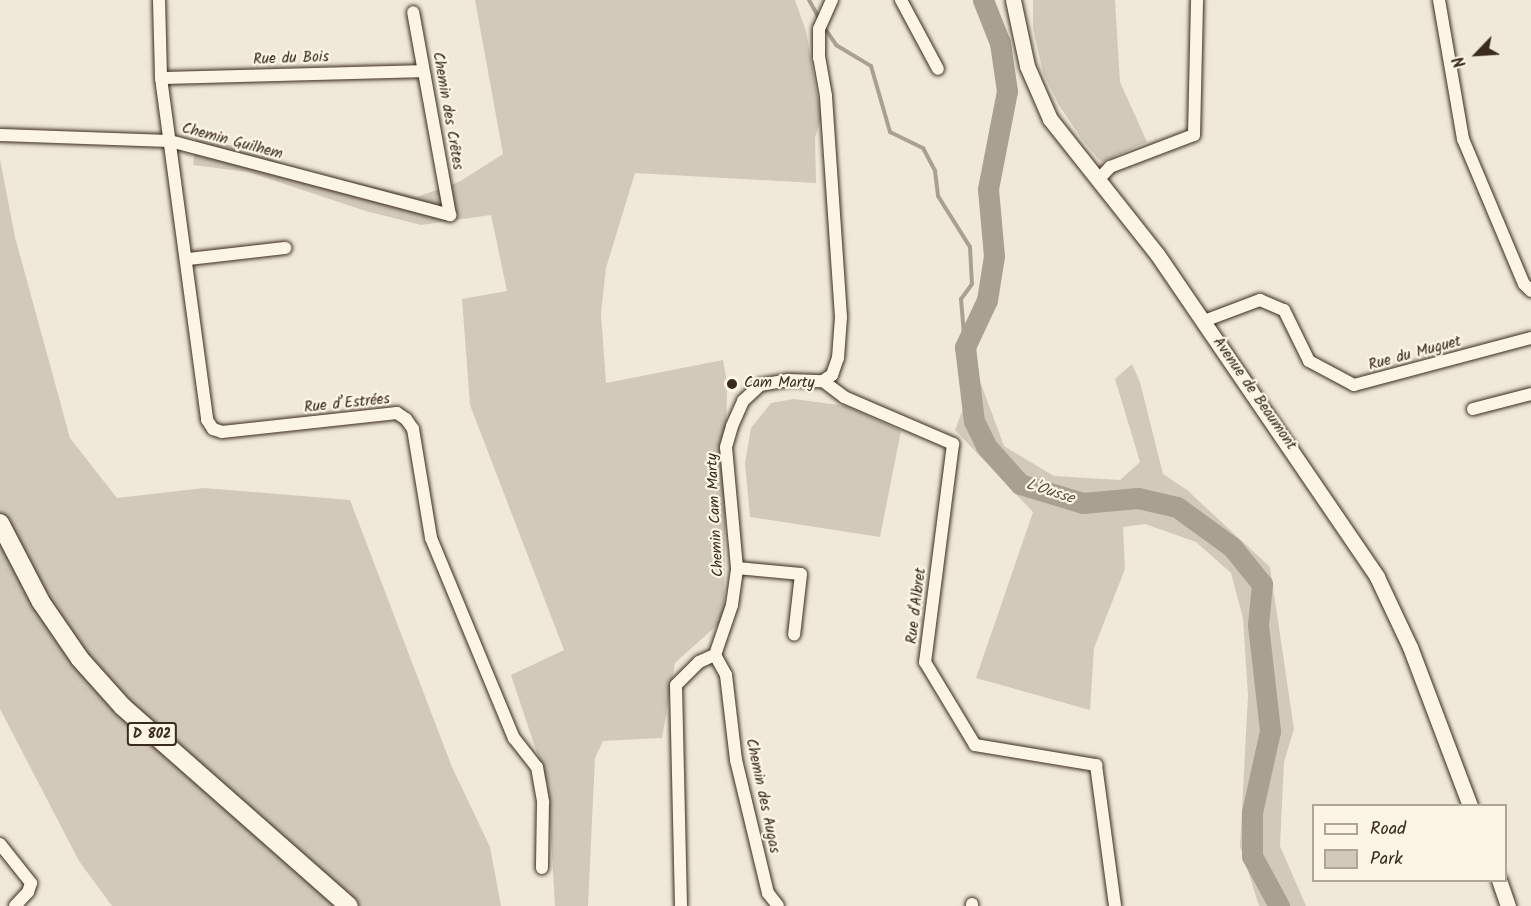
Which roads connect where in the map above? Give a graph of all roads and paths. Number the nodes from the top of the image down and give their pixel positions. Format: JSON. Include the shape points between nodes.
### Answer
{"nodes":[{"id":1,"x":159,"y":0,"type":"edge"},
{"id":2,"x":902,"y":0,"type":"edge"},
{"id":3,"x":1013,"y":0,"type":"edge"},
{"id":4,"x":1197,"y":0,"type":"edge"},
{"id":5,"x":1439,"y":0,"type":"edge"},
{"id":6,"x":829,"y":5,"type":"edge"},
{"id":7,"x":413,"y":12,"type":"dead end"},
{"id":8,"x":938,"y":69,"type":"dead end"},
{"id":9,"x":422,"y":71,"type":"junction"},
{"id":10,"x":161,"y":78,"type":"junction"},
{"id":11,"x":0,"y":135,"type":"edge"},
{"id":12,"x":170,"y":141,"type":"junction"},
{"id":13,"x":1098,"y":180,"type":"junction"},
{"id":14,"x":450,"y":215,"type":"joint"},
{"id":15,"x":285,"y":248,"type":"dead end"},
{"id":16,"x":188,"y":259,"type":"junction"},
{"id":17,"x":1531,"y":291,"type":"edge"},
{"id":18,"x":1204,"y":321,"type":"junction"},
{"id":19,"x":1531,"y":338,"type":"edge"},
{"id":20,"x":823,"y":381,"type":"junction"},
{"id":21,"x":1531,"y":394,"type":"edge"},
{"id":22,"x":1473,"y":409,"type":"dead end"},
{"id":23,"x":0,"y":523,"type":"edge"},
{"id":24,"x":737,"y":568,"type":"junction"},
{"id":25,"x":794,"y":635,"type":"dead end"},
{"id":26,"x":715,"y":655,"type":"junction"},
{"id":27,"x":1469,"y":804,"type":"edge"},
{"id":28,"x":0,"y":844,"type":"edge"},
{"id":29,"x":542,"y":868,"type":"dead end"},
{"id":30,"x":1500,"y":882,"type":"edge"},
{"id":31,"x":15,"y":906,"type":"edge"},
{"id":32,"x":350,"y":906,"type":"edge"},
{"id":33,"x":681,"y":906,"type":"edge"},
{"id":34,"x":778,"y":906,"type":"edge"},
{"id":35,"x":1115,"y":906,"type":"edge"},
{"id":36,"x":1508,"y":906,"type":"edge"}],
"edges":[{"from":1,"to":10,"type":"street","name":"Rue d’Estrées"},
{"from":2,"to":8,"type":"street"},
{"from":3,"to":13,"type":"street","name":"Avenue de Beaumont","via":[[1036,94],[1050,119]]},
{"from":4,"to":13,"type":"street","via":[[1194,135],[1110,168]]},
{"from":5,"to":17,"type":"street","via":[[1463,139],[1524,285]]},
{"from":6,"to":20,"type":"street","via":[[819,29],[841,317],[838,358],[832,375]]},
{"from":7,"to":9,"type":"street","name":"Chemin des Crêtes"},
{"from":9,"to":10,"type":"street","name":"Rue du Bois"},
{"from":9,"to":14,"type":"street","name":"Chemin des Crêtes"},
{"from":10,"to":12,"type":"street","name":"Rue d’Estrées"},
{"from":11,"to":12,"type":"street","name":"Chemin Guilhem"},
{"from":12,"to":14,"type":"street","name":"Chemin Guilhem"},
{"from":12,"to":16,"type":"street","name":"Rue d’Estrées"},
{"from":13,"to":18,"type":"street","name":"Avenue de Beaumont"},
{"from":15,"to":16,"type":"street"},
{"from":16,"to":29,"type":"street","name":"Rue d’Estrées","via":[[207,420],[213,429],[222,432],[397,413],[413,429],[431,538],[514,738],[537,767],[543,802]]},
{"from":18,"to":19,"type":"street","name":"Rue du Muguet","via":[[1260,300],[1284,310],[1309,361],[1354,386]]},
{"from":18,"to":27,"type":"street","name":"Avenue de Beaumont","via":[[1377,578],[1410,647]]},
{"from":20,"to":24,"type":"street","name":"Chemin Cam Marty","via":[[764,383],[748,395],[734,419],[726,447]]},
{"from":20,"to":35,"type":"street","name":"Rue d'Albret","via":[[844,398],[953,444],[925,662],[975,745],[1096,765]]},
{"from":21,"to":22,"type":"street"},
{"from":23,"to":32,"type":"main road","number":"D 802","via":[[41,602],[80,659],[123,707]]},
{"from":24,"to":25,"type":"street","via":[[801,574]]},
{"from":24,"to":26,"type":"street","name":"Chemin Cam Marty","via":[[732,604]]},
{"from":26,"to":33,"type":"street","via":[[699,662],[676,685]]},
{"from":26,"to":34,"type":"street","name":"Chemin des Augas","via":[[726,675],[736,760],[768,892]]},
{"from":28,"to":31,"type":"street","via":[[31,884]]},
{"from":30,"to":36,"type":"street"}]}
